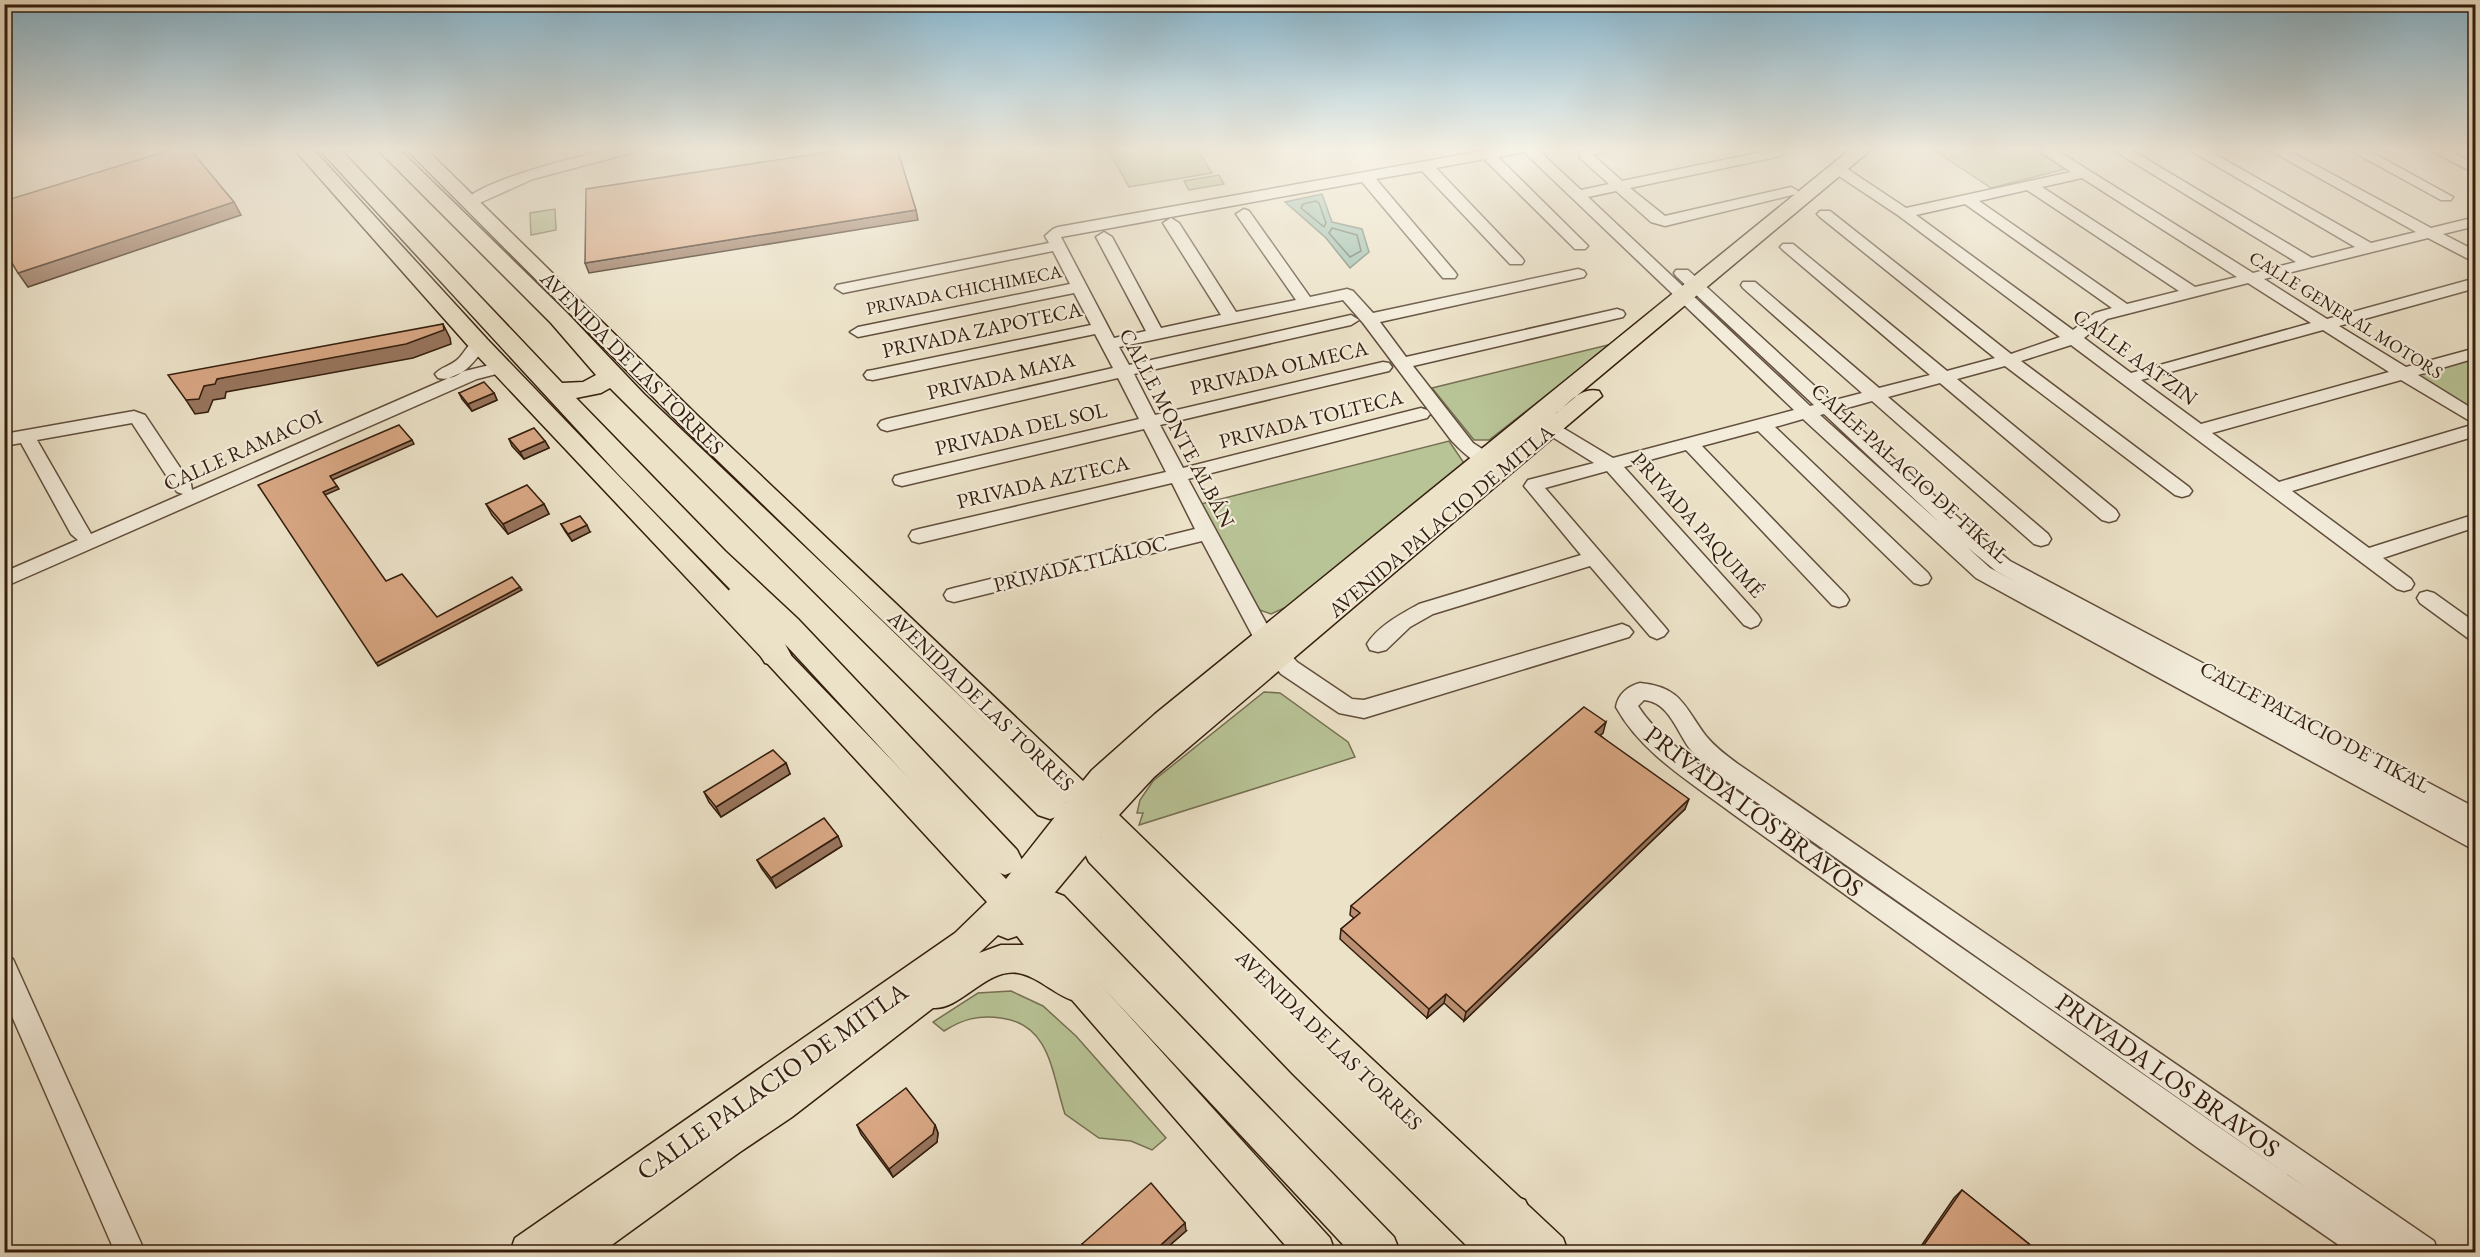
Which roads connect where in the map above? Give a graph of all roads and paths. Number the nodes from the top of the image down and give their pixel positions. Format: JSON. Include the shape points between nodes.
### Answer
{"nodes":[{"id":1,"x":355,"y":207,"type":"edge"},
{"id":2,"x":360,"y":207,"type":"edge"},
{"id":3,"x":382,"y":207,"type":"edge"},
{"id":4,"x":451,"y":207,"type":"edge"},
{"id":5,"x":480,"y":207,"type":"edge"},
{"id":6,"x":1200,"y":207,"type":"edge"},
{"id":7,"x":1391,"y":207,"type":"edge"},
{"id":8,"x":1465,"y":207,"type":"edge"},
{"id":9,"x":1540,"y":207,"type":"edge"},
{"id":10,"x":1600,"y":207,"type":"edge"},
{"id":11,"x":1640,"y":207,"type":"edge"},
{"id":12,"x":1725,"y":207,"type":"edge"},
{"id":13,"x":1805,"y":207,"type":"edge"},
{"id":14,"x":1895,"y":207,"type":"edge"},
{"id":15,"x":1933,"y":207,"type":"edge"},
{"id":16,"x":1978,"y":207,"type":"edge"},
{"id":17,"x":2062,"y":207,"type":"edge"},
{"id":18,"x":2135,"y":207,"type":"edge"},
{"id":19,"x":2214,"y":207,"type":"edge"},
{"id":20,"x":2296,"y":207,"type":"edge"},
{"id":21,"x":2381,"y":207,"type":"edge"},
{"id":22,"x":1904,"y":213,"type":"junction"},
{"id":23,"x":362,"y":214,"type":"junction"},
{"id":24,"x":1244,"y":214,"type":"dead end"},
{"id":25,"x":1825,"y":214,"type":"dead end"},
{"id":26,"x":2475,"y":221,"type":"edge"},
{"id":27,"x":1172,"y":223,"type":"dead end"},
{"id":28,"x":2430,"y":233,"type":"junction"},
{"id":29,"x":1104,"y":237,"type":"dead end"},
{"id":30,"x":1055,"y":241,"type":"junction"},
{"id":31,"x":1580,"y":246,"type":"dead end"},
{"id":32,"x":1788,"y":247,"type":"dead end"},
{"id":33,"x":2370,"y":249,"type":"junction"},
{"id":34,"x":2475,"y":258,"type":"edge"},
{"id":35,"x":1516,"y":261,"type":"dead end"},
{"id":36,"x":2309,"y":264,"type":"junction"},
{"id":37,"x":1578,"y":274,"type":"dead end"},
{"id":38,"x":1449,"y":275,"type":"dead end"},
{"id":39,"x":2251,"y":278,"type":"junction"},
{"id":40,"x":2475,"y":284,"type":"edge"},
{"id":41,"x":1749,"y":285,"type":"dead end"},
{"id":42,"x":1078,"y":287,"type":"junction"},
{"id":43,"x":843,"y":288,"type":"dead end"},
{"id":44,"x":2194,"y":294,"type":"junction"},
{"id":45,"x":1696,"y":297,"type":"junction"},
{"id":46,"x":1306,"y":302,"type":"junction"},
{"id":47,"x":560,"y":305,"type":"junction"},
{"id":48,"x":2126,"y":311,"type":"junction"},
{"id":49,"x":1617,"y":314,"type":"dead end"},
{"id":50,"x":1231,"y":318,"type":"junction"},
{"id":51,"x":1360,"y":320,"type":"junction"},
{"id":52,"x":2325,"y":325,"type":"junction"},
{"id":53,"x":858,"y":332,"type":"dead end"},
{"id":54,"x":1156,"y":334,"type":"junction"},
{"id":55,"x":1103,"y":336,"type":"junction"},
{"id":56,"x":2072,"y":339,"type":"junction"},
{"id":57,"x":2475,"y":353,"type":"edge"},
{"id":58,"x":2008,"y":360,"type":"junction"},
{"id":59,"x":471,"y":361,"type":"junction"},
{"id":60,"x":1402,"y":363,"type":"junction"},
{"id":61,"x":1383,"y":367,"type":"dead end"},
{"id":62,"x":1124,"y":372,"type":"junction"},
{"id":63,"x":610,"y":374,"type":"junction"},
{"id":64,"x":2404,"y":374,"type":"junction"},
{"id":65,"x":873,"y":375,"type":"dead end"},
{"id":66,"x":1945,"y":376,"type":"junction"},
{"id":67,"x":2127,"y":379,"type":"junction"},
{"id":68,"x":556,"y":392,"type":"junction"},
{"id":69,"x":1875,"y":395,"type":"junction"},
{"id":70,"x":635,"y":400,"type":"junction"},
{"id":71,"x":1827,"y":407,"type":"junction"},
{"id":72,"x":1804,"y":411,"type":"junction"},
{"id":73,"x":1421,"y":414,"type":"dead end"},
{"id":74,"x":582,"y":418,"type":"junction"},
{"id":75,"x":2475,"y":419,"type":"edge"},
{"id":76,"x":1150,"y":422,"type":"junction"},
{"id":77,"x":1761,"y":424,"type":"junction"},
{"id":78,"x":887,"y":425,"type":"dead end"},
{"id":79,"x":1552,"y":429,"type":"junction"},
{"id":80,"x":2475,"y":430,"type":"edge"},
{"id":81,"x":2198,"y":431,"type":"junction"},
{"id":82,"x":26,"y":435,"type":"junction"},
{"id":83,"x":4,"y":440,"type":"edge"},
{"id":84,"x":1689,"y":443,"type":"junction"},
{"id":85,"x":577,"y":448,"type":"junction"},
{"id":86,"x":1610,"y":463,"type":"junction"},
{"id":87,"x":1492,"y":464,"type":"junction"},
{"id":88,"x":627,"y":468,"type":"junction"},
{"id":89,"x":1178,"y":475,"type":"junction"},
{"id":90,"x":902,"y":480,"type":"dead end"},
{"id":91,"x":184,"y":488,"type":"junction"},
{"id":92,"x":2277,"y":489,"type":"junction"},
{"id":93,"x":2182,"y":491,"type":"dead end"},
{"id":94,"x":2109,"y":515,"type":"dead end"},
{"id":95,"x":2475,"y":520,"type":"edge"},
{"id":96,"x":1207,"y":533,"type":"junction"},
{"id":97,"x":81,"y":534,"type":"junction"},
{"id":98,"x":919,"y":536,"type":"dead end"},
{"id":99,"x":2041,"y":539,"type":"dead end"},
{"id":100,"x":809,"y":550,"type":"junction"},
{"id":101,"x":2367,"y":556,"type":"junction"},
{"id":102,"x":715,"y":558,"type":"junction"},
{"id":103,"x":1595,"y":558,"type":"junction"},
{"id":104,"x":2003,"y":566,"type":"junction"},
{"id":105,"x":4,"y":567,"type":"edge"},
{"id":106,"x":1983,"y":573,"type":"junction"},
{"id":107,"x":1921,"y":578,"type":"dead end"},
{"id":108,"x":4,"y":580,"type":"edge"},
{"id":109,"x":2404,"y":584,"type":"dead end"},
{"id":110,"x":954,"y":595,"type":"dead end"},
{"id":111,"x":2427,"y":598,"type":"dead end"},
{"id":112,"x":1839,"y":600,"type":"dead end"},
{"id":113,"x":2475,"y":611,"type":"edge"},
{"id":114,"x":2454,"y":618,"type":"junction"},
{"id":115,"x":1751,"y":620,"type":"dead end"},
{"id":116,"x":1622,"y":632,"type":"dead end"},
{"id":117,"x":1657,"y":632,"type":"dead end"},
{"id":118,"x":2475,"y":634,"type":"edge"},
{"id":119,"x":1378,"y":644,"type":"dead end"},
{"id":120,"x":1271,"y":649,"type":"junction"},
{"id":121,"x":776,"y":655,"type":"junction"},
{"id":122,"x":1050,"y":805,"type":"dead end"},
{"id":123,"x":2475,"y":820,"type":"edge"},
{"id":124,"x":1095,"y":824,"type":"junction"},
{"id":125,"x":2475,"y":841,"type":"edge"},
{"id":126,"x":1005,"y":860,"type":"dead end"},
{"id":127,"x":1025,"y":908,"type":"junction"},
{"id":128,"x":4,"y":967,"type":"edge"},
{"id":129,"x":1089,"y":993,"type":"junction"},
{"id":130,"x":11,"y":1000,"type":"edge"},
{"id":131,"x":909,"y":1009,"type":"junction"},
{"id":132,"x":1506,"y":1234,"type":"edge"},
{"id":133,"x":564,"y":1245,"type":"edge"},
{"id":134,"x":130,"y":1252,"type":"edge"},
{"id":135,"x":529,"y":1252,"type":"edge"},
{"id":136,"x":1316,"y":1252,"type":"edge"},
{"id":137,"x":1379,"y":1252,"type":"edge"},
{"id":138,"x":1528,"y":1252,"type":"edge"},
{"id":139,"x":1549,"y":1252,"type":"edge"},
{"id":140,"x":2374,"y":1252,"type":"edge"},
{"id":141,"x":2423,"y":1252,"type":"edge"}],
"edges":[{"from":1,"to":23,"type":"main road"},
{"from":2,"to":23,"type":"highway"},
{"from":3,"to":68,"type":"highway"},
{"from":4,"to":47,"type":"highway","name":"AVENIDA DE LAS TORRES"},
{"from":5,"to":47,"type":"main road","name":"AVENIDA DE LAS TORRES"},
{"from":6,"to":30,"type":"street","via":[[1058,232]]},
{"from":7,"to":38,"type":"street"},
{"from":8,"to":35,"type":"street"},
{"from":9,"to":31,"type":"street"},
{"from":10,"to":45,"type":"street","name":"CALLE PALACIO DE TIKAL"},
{"from":11,"to":12,"type":"street","via":[[1665,221]]},
{"from":13,"to":45,"type":"main road","name":"AVENIDA PALACIO DE MITLA"},
{"from":14,"to":22,"type":"street","name":"CALLE AATZIN"},
{"from":15,"to":22,"type":"street"},
{"from":16,"to":48,"type":"street"},
{"from":17,"to":44,"type":"street"},
{"from":18,"to":39,"type":"street","name":"CALLE GENERAL MOTORS"},
{"from":19,"to":36,"type":"street"},
{"from":20,"to":33,"type":"street"},
{"from":21,"to":28,"type":"street"},
{"from":22,"to":56,"type":"street","name":"CALLE AATZIN"},
{"from":23,"to":59,"type":"main road"},
{"from":24,"to":46,"type":"street"},
{"from":25,"to":58,"type":"street"},
{"from":26,"to":28,"type":"street"},
{"from":27,"to":50,"type":"street"},
{"from":28,"to":33,"type":"street"},
{"from":28,"to":34,"type":"street"},
{"from":29,"to":54,"type":"street"},
{"from":30,"to":42,"type":"street","name":"CALLE MONTE ALBÁN"},
{"from":30,"to":43,"type":"street"},
{"from":32,"to":66,"type":"street"},
{"from":33,"to":36,"type":"street"},
{"from":36,"to":39,"type":"street"},
{"from":37,"to":51,"type":"street","name":"PRIVADA MAYA"},
{"from":39,"to":44,"type":"street"},
{"from":39,"to":52,"type":"street","name":"CALLE GENERAL MOTORS"},
{"from":40,"to":52,"type":"street"},
{"from":41,"to":69,"type":"street"},
{"from":42,"to":53,"type":"street","name":"PRIVADA CHICHIMECA"},
{"from":42,"to":55,"type":"street","name":"CALLE MONTE ALBÁN"},
{"from":44,"to":48,"type":"street"},
{"from":45,"to":71,"type":"street","name":"CALLE PALACIO DE TIKAL"},
{"from":45,"to":72,"type":"street","name":"CALLE PALACIO DE TIKAL"},
{"from":45,"to":79,"type":"main road","name":"AVENIDA PALACIO DE MITLA"},
{"from":45,"to":87,"type":"main road","name":"AVENIDA PALACIO DE MITLA"},
{"from":46,"to":50,"type":"street","name":"PRIVADA ZAPOTECA"},
{"from":46,"to":51,"type":"street","name":"PRIVADA ZAPOTECA","via":[[1343,294],[1351,297]]},
{"from":47,"to":63,"type":"highway","name":"AVENIDA DE LAS TORRES"},
{"from":47,"to":100,"type":"main road","name":"AVENIDA DE LAS TORRES","via":[[691,422]]},
{"from":48,"to":56,"type":"street","via":[[2096,319]]},
{"from":49,"to":60,"type":"street"},
{"from":50,"to":54,"type":"street","name":"PRIVADA ZAPOTECA"},
{"from":51,"to":60,"type":"street"},
{"from":51,"to":62,"type":"street","name":"PRIVADA MAYA"},
{"from":52,"to":64,"type":"street","name":"CALLE GENERAL MOTORS"},
{"from":52,"to":67,"type":"street"},
{"from":54,"to":55,"type":"street","name":"PRIVADA ZAPOTECA"},
{"from":55,"to":62,"type":"street","name":"CALLE MONTE ALBÁN"},
{"from":55,"to":65,"type":"street","name":"PRIVADA ZAPOTECA"},
{"from":56,"to":58,"type":"street"},
{"from":56,"to":67,"type":"street","name":"CALLE AATZIN"},
{"from":57,"to":64,"type":"street"},
{"from":58,"to":66,"type":"street"},
{"from":58,"to":93,"type":"street"},
{"from":59,"to":85,"type":"main road","via":[[502,368]]},
{"from":59,"to":91,"type":"street","name":"CALLE RAMACOI"},
{"from":59,"to":108,"type":"street","name":"CALLE RAMACOI"},
{"from":60,"to":87,"type":"street","via":[[1457,436]]},
{"from":61,"to":76,"type":"street","name":"PRIVADA OLMECA"},
{"from":62,"to":76,"type":"street","name":"CALLE MONTE ALBÁN"},
{"from":62,"to":78,"type":"street","name":"PRIVADA MAYA"},
{"from":63,"to":68,"type":"highway","via":[[588,389]]},
{"from":63,"to":70,"type":"highway","name":"AVENIDA DE LAS TORRES"},
{"from":64,"to":75,"type":"street","name":"CALLE GENERAL MOTORS"},
{"from":64,"to":81,"type":"street"},
{"from":66,"to":69,"type":"street"},
{"from":66,"to":94,"type":"street"},
{"from":67,"to":81,"type":"street","name":"CALLE AATZIN"},
{"from":68,"to":74,"type":"highway"},
{"from":69,"to":71,"type":"street"},
{"from":69,"to":99,"type":"street"},
{"from":70,"to":74,"type":"highway","via":[[610,402]]},
{"from":70,"to":100,"type":"highway","name":"AVENIDA DE LAS TORRES"},
{"from":71,"to":72,"type":"street"},
{"from":71,"to":104,"type":"street","name":"CALLE PALACIO DE TIKAL","via":[[1965,536]]},
{"from":72,"to":77,"type":"street"},
{"from":72,"to":106,"type":"street","name":"CALLE PALACIO DE TIKAL"},
{"from":73,"to":89,"type":"street","name":"PRIVADA TOLTECA"},
{"from":74,"to":88,"type":"highway"},
{"from":76,"to":89,"type":"street","name":"CALLE MONTE ALBÁN"},
{"from":76,"to":90,"type":"street","name":"PRIVADA DEL SOL"},
{"from":77,"to":84,"type":"street"},
{"from":77,"to":107,"type":"street"},
{"from":79,"to":86,"type":"street","name":"PRIVADA PAQUIMÉ"},
{"from":79,"to":87,"type":"main road","name":"AVENIDA PALACIO DE MITLA"},
{"from":80,"to":92,"type":"street"},
{"from":81,"to":92,"type":"street","name":"CALLE AATZIN"},
{"from":82,"to":83,"type":"street"},
{"from":82,"to":91,"type":"street","via":[[134,417]]},
{"from":82,"to":97,"type":"street"},
{"from":84,"to":86,"type":"street"},
{"from":84,"to":112,"type":"street"},
{"from":85,"to":88,"type":"highway"},
{"from":85,"to":121,"type":"main road"},
{"from":86,"to":103,"type":"street","via":[[1533,485]]},
{"from":86,"to":115,"type":"street","name":"PRIVADA PAQUIMÉ"},
{"from":87,"to":120,"type":"main road","name":"AVENIDA PALACIO DE MITLA"},
{"from":88,"to":102,"type":"highway"},
{"from":89,"to":96,"type":"street","name":"CALLE MONTE ALBÁN"},
{"from":89,"to":98,"type":"street","name":"PRIVADA AZTECA"},
{"from":91,"to":97,"type":"street","name":"CALLE RAMACOI"},
{"from":92,"to":101,"type":"street","name":"CALLE AATZIN"},
{"from":95,"to":101,"type":"street"},
{"from":96,"to":110,"type":"street","name":"PRIVADA TLÁLOC"},
{"from":96,"to":120,"type":"street","name":"CALLE MONTE ALBÁN"},
{"from":97,"to":105,"type":"street","name":"CALLE RAMACOI"},
{"from":100,"to":122,"type":"highway","name":"AVENIDA DE LAS TORRES"},
{"from":100,"to":124,"type":"main road","name":"AVENIDA DE LAS TORRES"},
{"from":101,"to":109,"type":"street","name":"CALLE AATZIN"},
{"from":102,"to":121,"type":"highway"},
{"from":102,"to":126,"type":"highway","via":[[787,627]]},
{"from":103,"to":117,"type":"street"},
{"from":103,"to":119,"type":"street","via":[[1426,609],[1402,622]]},
{"from":104,"to":106,"type":"street"},
{"from":104,"to":123,"type":"street","name":"CALLE PALACIO DE TIKAL"},
{"from":106,"to":125,"type":"street","name":"CALLE PALACIO DE TIKAL"},
{"from":111,"to":114,"type":"street"},
{"from":113,"to":114,"type":"street"},
{"from":114,"to":118,"type":"street"},
{"from":116,"to":120,"type":"street","via":[[1365,709],[1338,702],[1289,668]]},
{"from":120,"to":124,"type":"main road","name":"AVENIDA PALACIO DE MITLA","via":[[1144,769]]},
{"from":121,"to":127,"type":"main road"},
{"from":124,"to":127,"type":"main road","name":"AVENIDA PALACIO DE MITLA"},
{"from":124,"to":132,"type":"highway","name":"AVENIDA DE LAS TORRES","via":[[1307,1061]]},
{"from":127,"to":129,"type":"main road"},
{"from":127,"to":131,"type":"main road","name":"CALLE PALACIO DE MITLA","via":[[986,947]]},
{"from":127,"to":133,"type":"main road","name":"CALLE PALACIO DE MITLA","via":[[994,918],[967,943]]},
{"from":127,"to":137,"type":"highway"},
{"from":128,"to":130,"type":"street"},
{"from":129,"to":131,"type":"main road","via":[[1021,958],[986,965]]},
{"from":129,"to":136,"type":"main road"},
{"from":130,"to":134,"type":"street"},
{"from":131,"to":133,"type":"main road","name":"CALLE PALACIO DE MITLA","via":[[779,1106]]},
{"from":132,"to":138,"type":"highway"},
{"from":132,"to":139,"type":"main road","name":"AVENIDA DE LAS TORRES"},
{"from":133,"to":135,"type":"main road","name":"CALLE PALACIO DE MITLA"},
{"from":140,"to":141,"type":"street","name":"PRIVADA LOS BRAVOS","via":[[1741,807],[1638,723],[1627,707],[1628,701],[1640,691],[1648,691],[1672,703],[1701,745],[1730,771]]}]}
